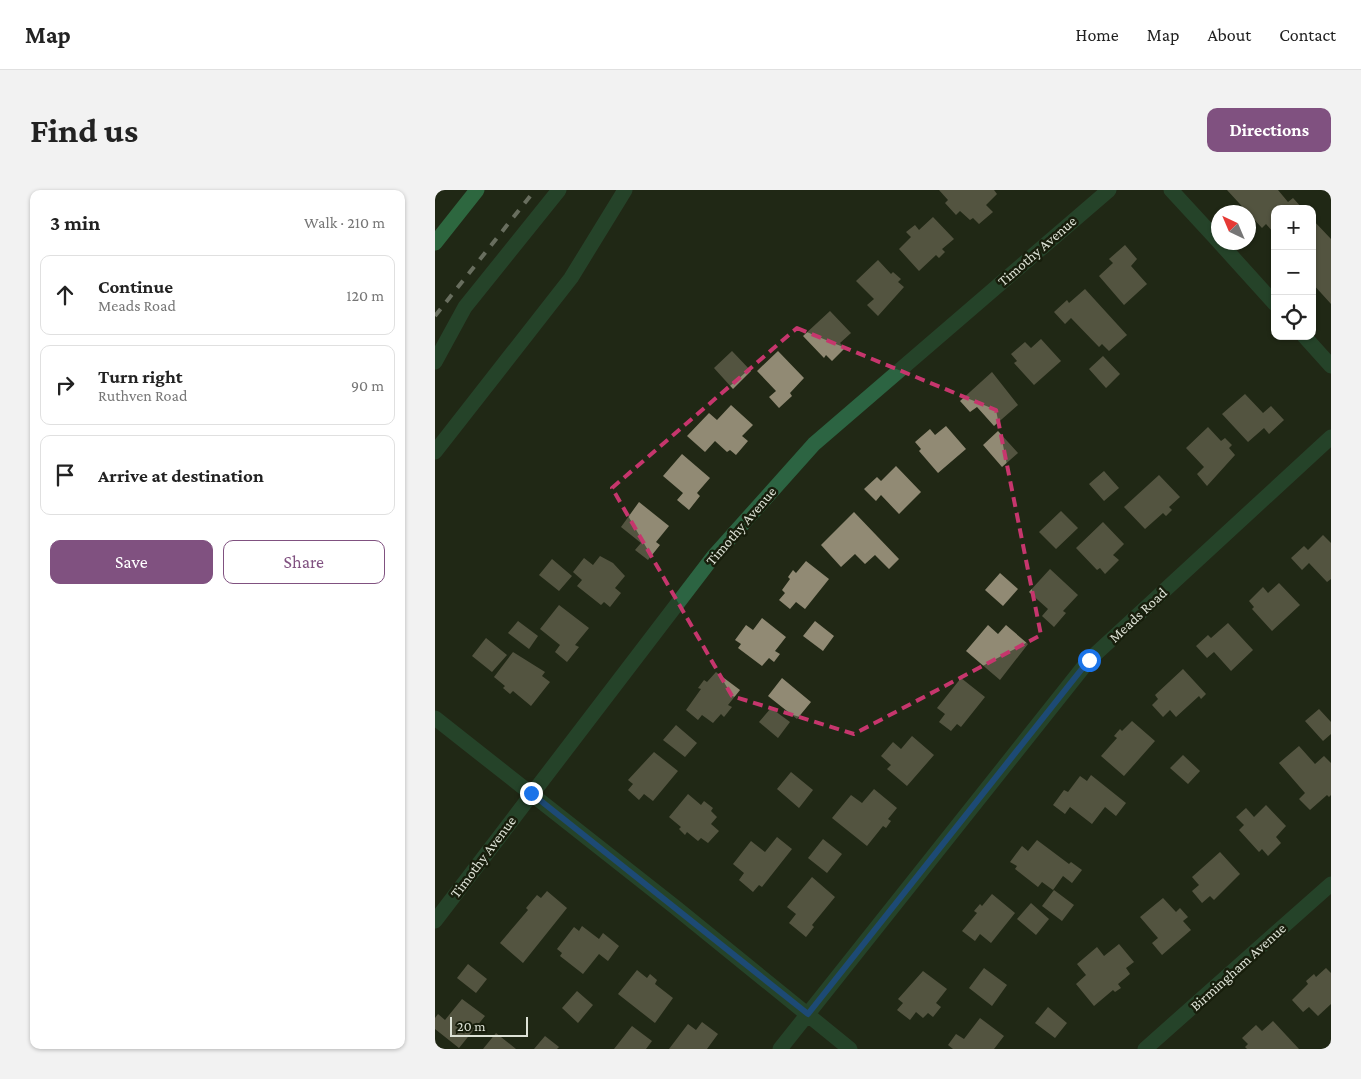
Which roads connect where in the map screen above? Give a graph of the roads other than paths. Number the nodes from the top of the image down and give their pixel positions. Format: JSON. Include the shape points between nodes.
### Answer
{"nodes":[{"id":1,"x":477,"y":190,"type":"edge"},
{"id":2,"x":559,"y":190,"type":"edge"},
{"id":3,"x":625,"y":190,"type":"edge"},
{"id":4,"x":1109,"y":190,"type":"edge"},
{"id":5,"x":1171,"y":190,"type":"edge"},
{"id":6,"x":1211,"y":233,"type":"edge"},
{"id":7,"x":435,"y":243,"type":"edge"},
{"id":8,"x":1226,"y":250,"type":"edge"},
{"id":9,"x":1271,"y":300,"type":"edge"},
{"id":10,"x":1308,"y":340,"type":"edge"},
{"id":11,"x":435,"y":362,"type":"edge"},
{"id":12,"x":1331,"y":366,"type":"edge"},
{"id":13,"x":1331,"y":437,"type":"edge"},
{"id":14,"x":435,"y":452,"type":"edge"},
{"id":15,"x":435,"y":718,"type":"edge"},
{"id":16,"x":531,"y":793,"type":"junction"},
{"id":17,"x":1331,"y":884,"type":"edge"},
{"id":18,"x":435,"y":921,"type":"edge"},
{"id":19,"x":808,"y":1014,"type":"junction"},
{"id":20,"x":780,"y":1049,"type":"edge"},
{"id":21,"x":850,"y":1049,"type":"edge"},
{"id":22,"x":1145,"y":1049,"type":"edge"}],
"edges":[{"from":1,"to":7,"type":"highway"},
{"from":2,"to":11,"type":"street","via":[[465,307]]},
{"from":3,"to":14,"type":"street","via":[[571,278]]},
{"from":4,"to":16,"type":"street","name":"Timothy Avenue","via":[[814,444],[713,557]]},
{"from":5,"to":6,"type":"street"},
{"from":8,"to":9,"type":"street"},
{"from":10,"to":12,"type":"street"},
{"from":13,"to":19,"type":"street","name":"Meads Road","via":[[1089,660]]},
{"from":15,"to":16,"type":"street"},
{"from":16,"to":18,"type":"street","name":"Timothy Avenue"},
{"from":16,"to":19,"type":"street"},
{"from":17,"to":22,"type":"street","name":"Birmingham Avenue"},
{"from":19,"to":20,"type":"street","name":"Meads Road"},
{"from":19,"to":21,"type":"street"}]}
